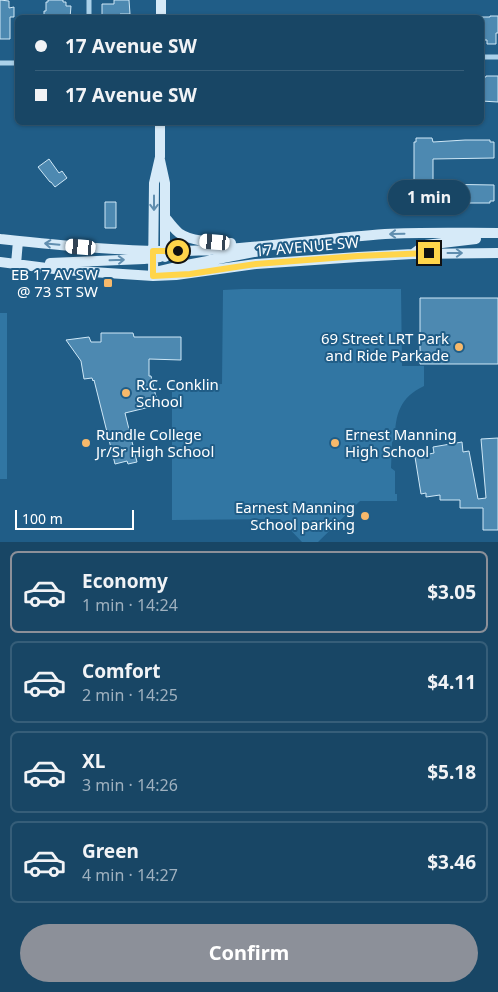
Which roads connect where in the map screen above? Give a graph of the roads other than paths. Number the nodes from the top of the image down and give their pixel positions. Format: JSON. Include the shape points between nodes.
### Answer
{"nodes":[{"id":1,"x":89,"y":0,"type":"edge"},
{"id":2,"x":161,"y":0,"type":"edge"},
{"id":3,"x":89,"y":15,"type":"edge"},
{"id":4,"x":161,"y":15,"type":"edge"},
{"id":5,"x":484,"y":57,"type":"edge"},
{"id":6,"x":498,"y":57,"type":"edge"},
{"id":7,"x":0,"y":63,"type":"edge"},
{"id":8,"x":15,"y":63,"type":"edge"},
{"id":9,"x":160,"y":125,"type":"edge"},
{"id":10,"x":160,"y":156,"type":"junction"},
{"id":11,"x":165,"y":217,"type":"junction"},
{"id":12,"x":498,"y":233,"type":"edge"},
{"id":13,"x":498,"y":237,"type":"edge"},
{"id":14,"x":0,"y":239,"type":"edge"},
{"id":15,"x":18,"y":241,"type":"junction"},
{"id":16,"x":296,"y":243,"type":"junction"},
{"id":17,"x":262,"y":245,"type":"junction"},
{"id":18,"x":165,"y":251,"type":"junction"},
{"id":19,"x":498,"y":253,"type":"edge"},
{"id":20,"x":413,"y":254,"type":"junction"},
{"id":21,"x":153,"y":255,"type":"junction"},
{"id":22,"x":0,"y":262,"type":"edge"},
{"id":23,"x":16,"y":264,"type":"junction"},
{"id":24,"x":165,"y":273,"type":"junction"},
{"id":25,"x":153,"y":276,"type":"junction"}],
"edges":[{"from":1,"to":3,"type":"street"},
{"from":2,"to":4,"type":"main road"},
{"from":5,"to":6,"type":"street"},
{"from":7,"to":8,"type":"street"},
{"from":9,"to":10,"type":"main road"},
{"from":10,"to":11,"type":"main road","via":[[165,183]]},
{"from":10,"to":21,"type":"main road","one_way":true,"via":[[154,182]]},
{"from":11,"to":17,"type":"main road","via":[[179,232],[200,240]]},
{"from":11,"to":18,"type":"main road"},
{"from":12,"to":16,"type":"main road","name":"17 AVENUE SW","one_way":true,"via":[[386,234]]},
{"from":13,"to":20,"type":"main road","via":[[425,245]]},
{"from":14,"to":15,"type":"main road"},
{"from":21,"to":15,"type":"main road","one_way":true},
{"from":15,"to":23,"type":"main road"},
{"from":16,"to":17,"type":"main road","name":"17 AVENUE SW"},
{"from":16,"to":24,"type":"main road"},
{"from":17,"to":18,"type":"main road","name":"17 AVENUE SW"},
{"from":18,"to":21,"type":"main road","via":[[160,257]]},
{"from":18,"to":24,"type":"main road"},
{"from":20,"to":19,"type":"main road","name":"17 AVENUE SW","one_way":true},
{"from":20,"to":24,"type":"main road","name":"17 AVENUE SW"},
{"from":23,"to":21,"type":"main road","one_way":true},
{"from":21,"to":25,"type":"main road"},
{"from":22,"to":23,"type":"main road","name":"17 AVENUE SW"},
{"from":23,"to":25,"type":"main road","name":"17 AVENUE SW"},
{"from":24,"to":25,"type":"main road","name":"17 AVENUE SW"}]}
